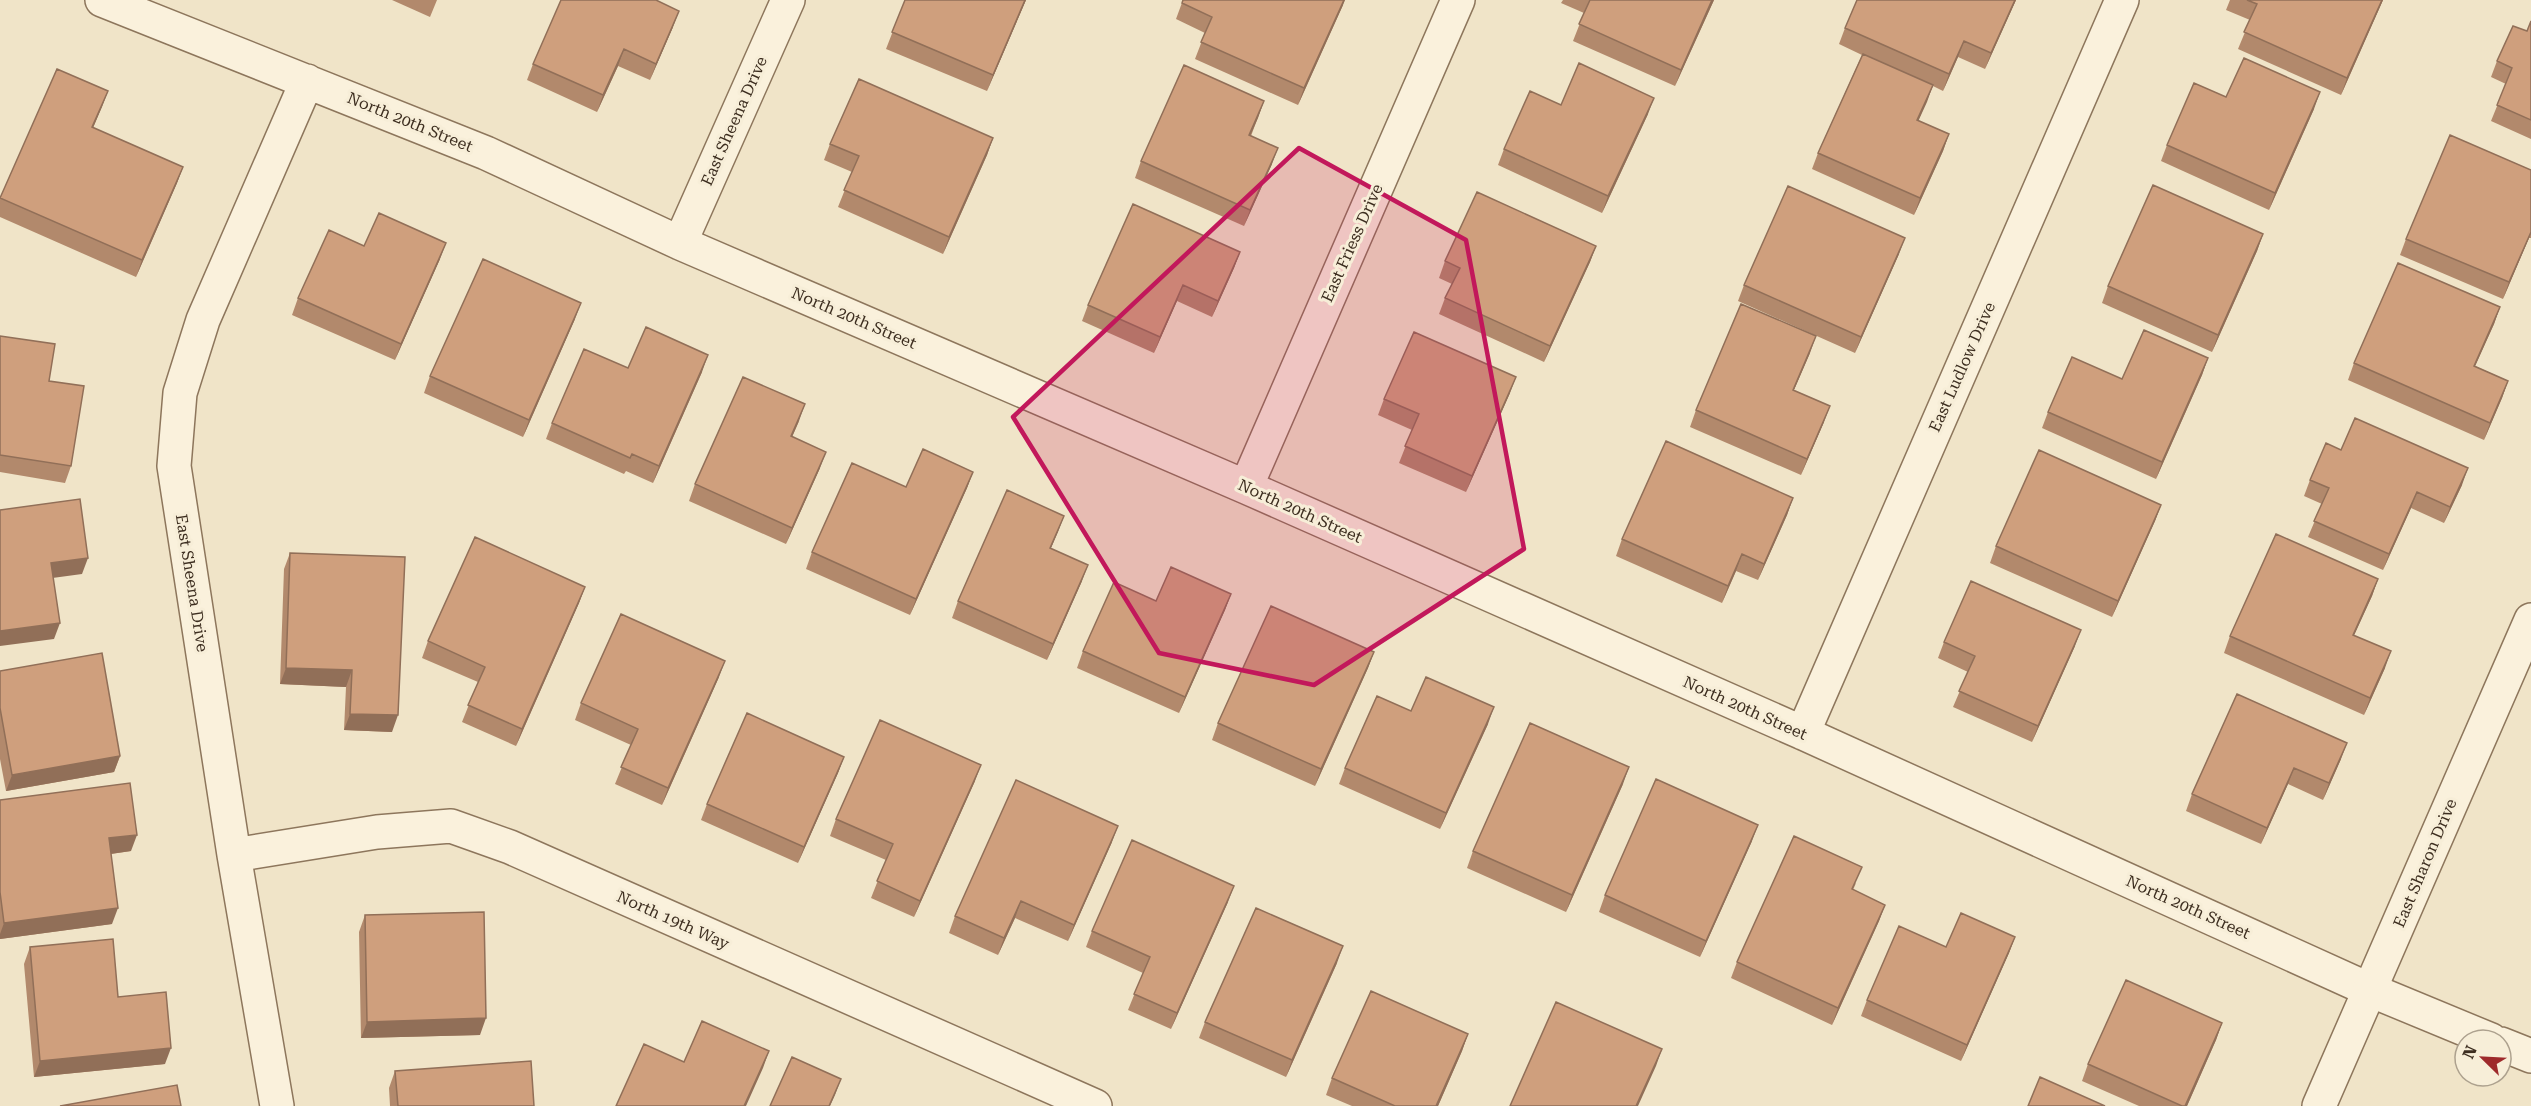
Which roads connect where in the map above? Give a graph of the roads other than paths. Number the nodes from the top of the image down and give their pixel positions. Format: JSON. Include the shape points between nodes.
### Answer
{"nodes":[{"id":1,"x":102,"y":0,"type":"edge"},
{"id":2,"x":788,"y":0,"type":"edge"},
{"id":3,"x":1458,"y":0,"type":"edge"},
{"id":4,"x":2122,"y":0,"type":"edge"},
{"id":5,"x":307,"y":81,"type":"junction"},
{"id":6,"x":680,"y":243,"type":"junction"},
{"id":7,"x":1246,"y":487,"type":"junction"},
{"id":8,"x":2531,"y":620,"type":"edge"},
{"id":9,"x":1803,"y":733,"type":"junction"},
{"id":10,"x":234,"y":855,"type":"junction"},
{"id":11,"x":2370,"y":990,"type":"junction"},
{"id":12,"x":2463,"y":1028,"type":"edge"},
{"id":13,"x":2513,"y":1049,"type":"edge"},
{"id":14,"x":2531,"y":1056,"type":"edge"},
{"id":15,"x":277,"y":1106,"type":"edge"},
{"id":16,"x":1095,"y":1106,"type":"edge"},
{"id":17,"x":2319,"y":1106,"type":"edge"}],
"edges":[{"from":1,"to":5,"type":"street","name":"North 20th Street"},
{"from":2,"to":6,"type":"street","name":"East Sheena Drive"},
{"from":3,"to":7,"type":"street","name":"East Friess Drive"},
{"from":4,"to":9,"type":"street","name":"East Ludlow Drive"},
{"from":5,"to":6,"type":"street","name":"North 20th Street","via":[[486,153]]},
{"from":5,"to":10,"type":"street","name":"East Sheena Drive","via":[[203,320],[180,393],[174,466]]},
{"from":6,"to":7,"type":"street","name":"North 20th Street"},
{"from":7,"to":9,"type":"street","name":"North 20th Street"},
{"from":8,"to":11,"type":"street","name":"East Sharon Drive"},
{"from":9,"to":11,"type":"street","name":"North 20th Street"},
{"from":10,"to":15,"type":"street","name":"East Sheena Drive"},
{"from":10,"to":16,"type":"street","name":"North 19th Way","via":[[377,832],[452,826],[510,847]]},
{"from":11,"to":12,"type":"street","name":"North 20th Street"},
{"from":11,"to":17,"type":"street","name":"East Sharon Drive"},
{"from":13,"to":14,"type":"street"}]}
